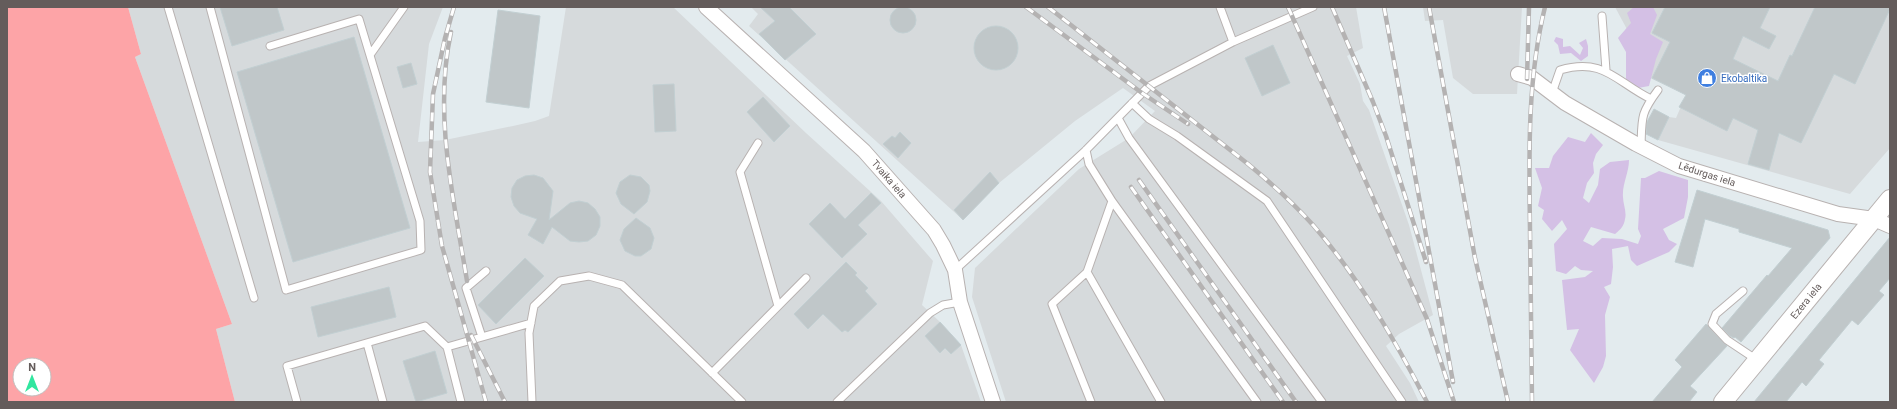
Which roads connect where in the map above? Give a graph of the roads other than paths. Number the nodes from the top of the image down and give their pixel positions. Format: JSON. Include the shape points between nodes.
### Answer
{"nodes":[{"id":1,"x":168,"y":7,"type":"edge"},
{"id":2,"x":210,"y":7,"type":"edge"},
{"id":3,"x":404,"y":7,"type":"edge"},
{"id":4,"x":706,"y":7,"type":"edge"},
{"id":5,"x":1220,"y":7,"type":"edge"},
{"id":6,"x":1313,"y":7,"type":"edge"},
{"id":7,"x":1602,"y":16,"type":"dead end"},
{"id":8,"x":1233,"y":42,"type":"junction"},
{"id":9,"x":270,"y":46,"type":"dead end"},
{"id":10,"x":370,"y":55,"type":"junction"},
{"id":11,"x":1606,"y":70,"type":"junction"},
{"id":12,"x":1518,"y":74,"type":"dead end"},
{"id":13,"x":1658,"y":90,"type":"dead end"},
{"id":14,"x":1552,"y":93,"type":"junction"},
{"id":15,"x":1651,"y":99,"type":"junction"},
{"id":16,"x":1132,"y":103,"type":"junction"},
{"id":17,"x":1118,"y":118,"type":"junction"},
{"id":18,"x":758,"y":143,"type":"dead end"},
{"id":19,"x":1641,"y":147,"type":"junction"},
{"id":20,"x":1086,"y":150,"type":"junction"},
{"id":21,"x":1890,"y":199,"type":"edge"},
{"id":22,"x":1112,"y":201,"type":"junction"},
{"id":23,"x":1882,"y":222,"type":"edge"},
{"id":24,"x":955,"y":270,"type":"junction"},
{"id":25,"x":486,"y":271,"type":"dead end"},
{"id":26,"x":1087,"y":272,"type":"junction"},
{"id":27,"x":806,"y":278,"type":"dead end"},
{"id":28,"x":1743,"y":291,"type":"dead end"},
{"id":29,"x":254,"y":298,"type":"dead end"},
{"id":30,"x":960,"y":302,"type":"junction"},
{"id":31,"x":778,"y":306,"type":"junction"},
{"id":32,"x":531,"y":323,"type":"junction"},
{"id":33,"x":482,"y":337,"type":"junction"},
{"id":34,"x":367,"y":343,"type":"junction"},
{"id":35,"x":447,"y":347,"type":"junction"},
{"id":36,"x":1758,"y":360,"type":"junction"},
{"id":37,"x":712,"y":373,"type":"junction"},
{"id":38,"x":297,"y":402,"type":"edge"},
{"id":39,"x":383,"y":402,"type":"edge"},
{"id":40,"x":461,"y":402,"type":"edge"},
{"id":41,"x":532,"y":402,"type":"edge"},
{"id":42,"x":742,"y":402,"type":"edge"},
{"id":43,"x":837,"y":402,"type":"edge"},
{"id":44,"x":993,"y":402,"type":"edge"},
{"id":45,"x":1091,"y":402,"type":"edge"},
{"id":46,"x":1161,"y":402,"type":"edge"},
{"id":47,"x":1257,"y":402,"type":"edge"},
{"id":48,"x":1322,"y":402,"type":"edge"},
{"id":49,"x":1402,"y":402,"type":"edge"},
{"id":50,"x":1723,"y":402,"type":"edge"}],
"edges":[{"from":1,"to":29,"type":"lane"},
{"from":2,"to":10,"type":"lane","via":[[286,290],[421,250],[420,221]]},
{"from":3,"to":10,"type":"lane"},
{"from":4,"to":24,"type":"street","name":"Tvaika iela","via":[[864,151],[934,230]]},
{"from":5,"to":8,"type":"lane"},
{"from":6,"to":8,"type":"lane"},
{"from":7,"to":11,"type":"lane"},
{"from":8,"to":16,"type":"lane","via":[[1149,86]]},
{"from":9,"to":10,"type":"lane","via":[[359,19]]},
{"from":11,"to":14,"type":"lane","via":[[1591,66],[1572,66],[1560,70]]},
{"from":11,"to":15,"type":"lane"},
{"from":12,"to":14,"type":"street","name":"Lēdurgas iela","via":[[1532,78]]},
{"from":13,"to":15,"type":"lane"},
{"from":14,"to":19,"type":"street","name":"Lēdurgas iela"},
{"from":15,"to":19,"type":"lane","via":[[1642,116]]},
{"from":16,"to":17,"type":"lane"},
{"from":16,"to":49,"type":"lane","via":[[1149,119],[1268,201]]},
{"from":17,"to":20,"type":"lane"},
{"from":17,"to":48,"type":"lane","via":[[1129,138]]},
{"from":18,"to":31,"type":"lane","via":[[740,172]]},
{"from":19,"to":23,"type":"street","name":"Lēdurgas iela","via":[[1680,166],[1838,214]]},
{"from":20,"to":22,"type":"lane","via":[[1089,164]]},
{"from":20,"to":24,"type":"lane"},
{"from":21,"to":23,"type":"street","name":"Ezera iela"},
{"from":22,"to":26,"type":"lane"},
{"from":22,"to":47,"type":"lane"},
{"from":23,"to":36,"type":"street","name":"Ezera iela"},
{"from":24,"to":30,"type":"street","name":"Tvaika iela"},
{"from":25,"to":33,"type":"lane","via":[[466,288]]},
{"from":26,"to":45,"type":"lane","via":[[1052,304]]},
{"from":26,"to":46,"type":"lane"},
{"from":27,"to":31,"type":"lane"},
{"from":28,"to":36,"type":"lane","via":[[1716,314],[1712,324],[1727,340]]},
{"from":30,"to":43,"type":"lane","via":[[943,305],[930,313]]},
{"from":30,"to":44,"type":"street","name":"Tvaika iela"},
{"from":31,"to":37,"type":"lane"},
{"from":32,"to":33,"type":"lane"},
{"from":32,"to":37,"type":"lane","via":[[534,306],[560,281],[589,276],[622,285]]},
{"from":32,"to":41,"type":"lane","via":[[529,333]]},
{"from":33,"to":35,"type":"lane"},
{"from":34,"to":35,"type":"lane","via":[[425,326]]},
{"from":34,"to":38,"type":"lane","via":[[287,366]]},
{"from":34,"to":39,"type":"lane"},
{"from":35,"to":40,"type":"lane"},
{"from":36,"to":50,"type":"street","name":"Ezera iela"},
{"from":37,"to":42,"type":"lane"}]}
